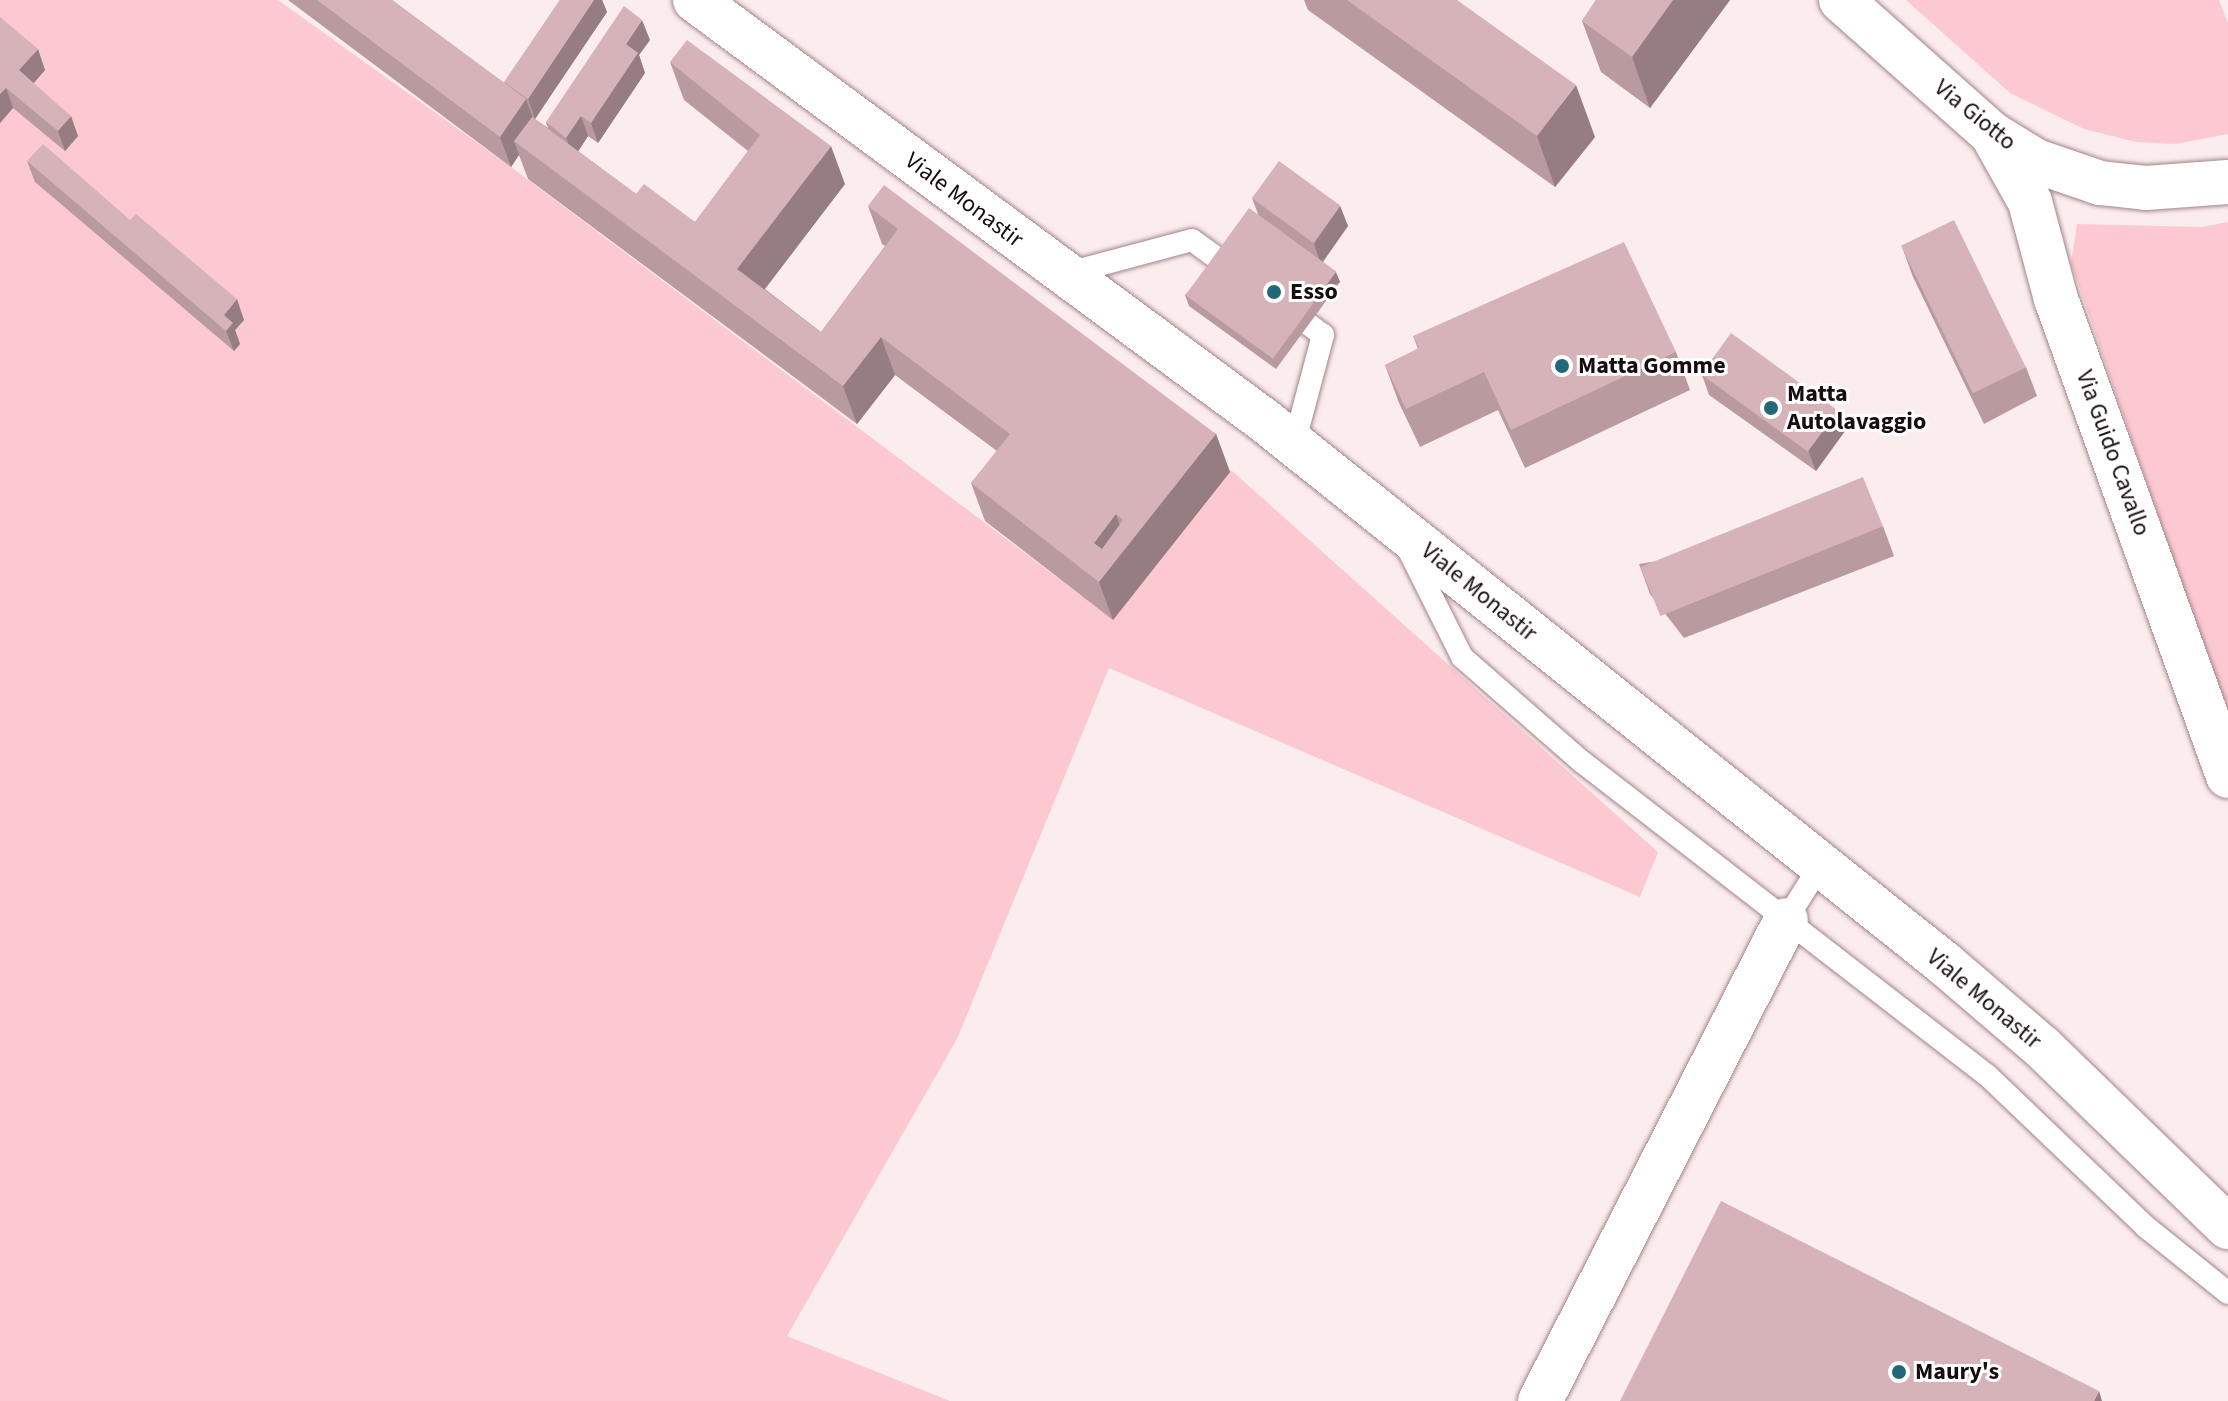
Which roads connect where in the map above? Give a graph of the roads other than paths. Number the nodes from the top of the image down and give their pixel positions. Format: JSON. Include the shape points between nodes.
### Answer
{"nodes":[{"id":1,"x":695,"y":0,"type":"edge"},
{"id":2,"x":1841,"y":0,"type":"edge"},
{"id":3,"x":1992,"y":134,"type":"junction"},
{"id":4,"x":2228,"y":182,"type":"edge"},
{"id":5,"x":1064,"y":274,"type":"junction"},
{"id":6,"x":1294,"y":444,"type":"junction"},
{"id":7,"x":1397,"y":526,"type":"junction"},
{"id":8,"x":2228,"y":776,"type":"edge"},
{"id":9,"x":1820,"y":866,"type":"junction"},
{"id":10,"x":1786,"y":920,"type":"junction"},
{"id":11,"x":2228,"y":1227,"type":"edge"},
{"id":12,"x":2228,"y":1293,"type":"edge"},
{"id":13,"x":1540,"y":1401,"type":"edge"}],
"edges":[{"from":1,"to":5,"type":"main road","name":"Viale Monastir"},
{"from":2,"to":3,"type":"main road","name":"Via Giotto"},
{"from":3,"to":4,"type":"main road","name":"Via Giotto","via":[[2036,161],[2100,183],[2193,188]]},
{"from":3,"to":8,"type":"main road","name":"Via Guido Cavallo","via":[[2030,202],[2056,299]]},
{"from":5,"to":6,"type":"main road","name":"Viale Monastir"},
{"from":5,"to":6,"type":"lane","via":[[1192,240],[1323,335]]},
{"from":6,"to":7,"type":"main road","name":"Viale Monastir"},
{"from":7,"to":9,"type":"main road","name":"Viale Monastir"},
{"from":7,"to":10,"type":"lane","via":[[1462,657],[1581,761]]},
{"from":9,"to":10,"type":"lane"},
{"from":9,"to":11,"type":"main road","name":"Viale Monastir","via":[[2042,1047]]},
{"from":10,"to":12,"type":"lane","via":[[1988,1076],[2146,1227]]},
{"from":10,"to":13,"type":"main road"}]}
